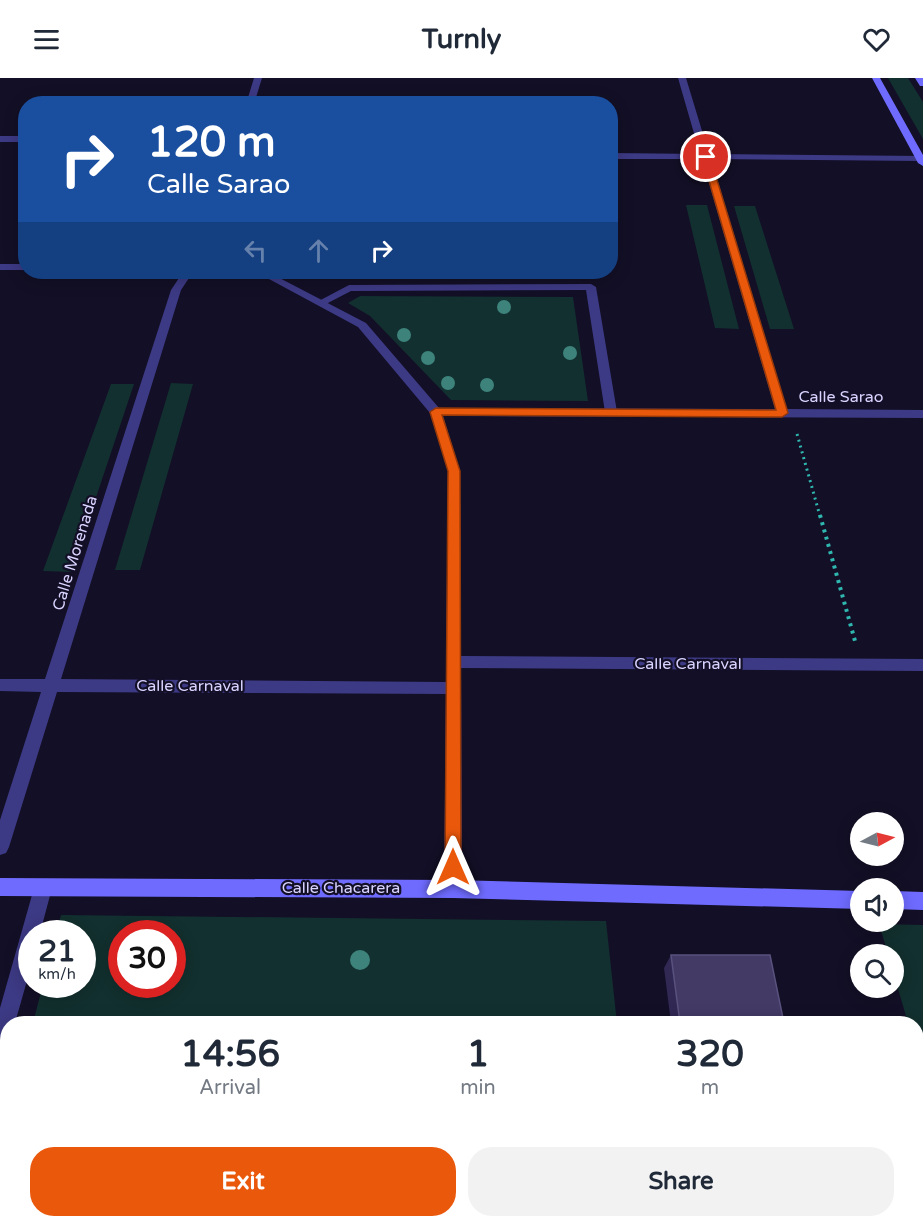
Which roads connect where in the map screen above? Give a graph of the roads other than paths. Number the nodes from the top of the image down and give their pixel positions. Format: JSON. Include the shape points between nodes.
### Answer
{"nodes":[{"id":1,"x":258,"y":78,"type":"edge"},
{"id":2,"x":682,"y":78,"type":"edge"},
{"id":3,"x":876,"y":78,"type":"edge"},
{"id":4,"x":919,"y":78,"type":"edge"},
{"id":5,"x":923,"y":84,"type":"edge"},
{"id":6,"x":252,"y":96,"type":"edge"},
{"id":7,"x":0,"y":139,"type":"edge"},
{"id":8,"x":18,"y":139,"type":"edge"},
{"id":9,"x":618,"y":156,"type":"edge"},
{"id":10,"x":706,"y":157,"type":"junction"},
{"id":11,"x":922,"y":160,"type":"edge"},
{"id":12,"x":0,"y":267,"type":"edge"},
{"id":13,"x":18,"y":267,"type":"edge"},
{"id":14,"x":183,"y":279,"type":"edge"},
{"id":15,"x":274,"y":279,"type":"edge"},
{"id":16,"x":320,"y":303,"type":"junction"},
{"id":17,"x":436,"y":412,"type":"junction"},
{"id":18,"x":611,"y":412,"type":"junction"},
{"id":19,"x":787,"y":413,"type":"junction"},
{"id":20,"x":923,"y":414,"type":"edge"},
{"id":21,"x":453,"y":662,"type":"junction"},
{"id":22,"x":923,"y":665,"type":"edge"},
{"id":23,"x":0,"y":685,"type":"edge"},
{"id":24,"x":53,"y":685,"type":"junction"},
{"id":25,"x":453,"y":688,"type":"junction"},
{"id":26,"x":0,"y":847,"type":"edge"},
{"id":27,"x":0,"y":888,"type":"edge"},
{"id":28,"x":43,"y":888,"type":"junction"},
{"id":29,"x":453,"y":889,"type":"junction"},
{"id":30,"x":850,"y":900,"type":"edge"},
{"id":31,"x":904,"y":900,"type":"edge"},
{"id":32,"x":923,"y":901,"type":"edge"},
{"id":33,"x":7,"y":1016,"type":"edge"}],
"edges":[{"from":1,"to":6,"type":"street"},
{"from":2,"to":10,"type":"street"},
{"from":3,"to":11,"type":"main road"},
{"from":4,"to":5,"type":"main road"},
{"from":7,"to":8,"type":"street"},
{"from":9,"to":10,"type":"street"},
{"from":10,"to":11,"type":"street"},
{"from":10,"to":19,"type":"street"},
{"from":12,"to":13,"type":"street"},
{"from":14,"to":24,"type":"street","name":"Calle Morenada","via":[[176,290]]},
{"from":15,"to":16,"type":"street"},
{"from":16,"to":17,"type":"street","via":[[362,325]]},
{"from":16,"to":18,"type":"street","via":[[349,288],[591,287]]},
{"from":17,"to":18,"type":"street","name":"Calle Sarao"},
{"from":17,"to":21,"type":"street","via":[[454,471]]},
{"from":18,"to":19,"type":"street","name":"Calle Sarao"},
{"from":19,"to":20,"type":"street","name":"Calle Sarao"},
{"from":21,"to":22,"type":"street","name":"Calle Carnaval"},
{"from":21,"to":25,"type":"street"},
{"from":23,"to":24,"type":"street","name":"Calle Carnaval"},
{"from":24,"to":25,"type":"street","name":"Calle Carnaval"},
{"from":24,"to":26,"type":"street","name":"Calle Morenada"},
{"from":25,"to":29,"type":"street"},
{"from":27,"to":28,"type":"main road","name":"Calle Chacarera"},
{"from":28,"to":29,"type":"main road","name":"Calle Chacarera"},
{"from":28,"to":33,"type":"street"},
{"from":29,"to":30,"type":"main road","name":"Calle Chacarera"},
{"from":31,"to":32,"type":"main road"}]}
